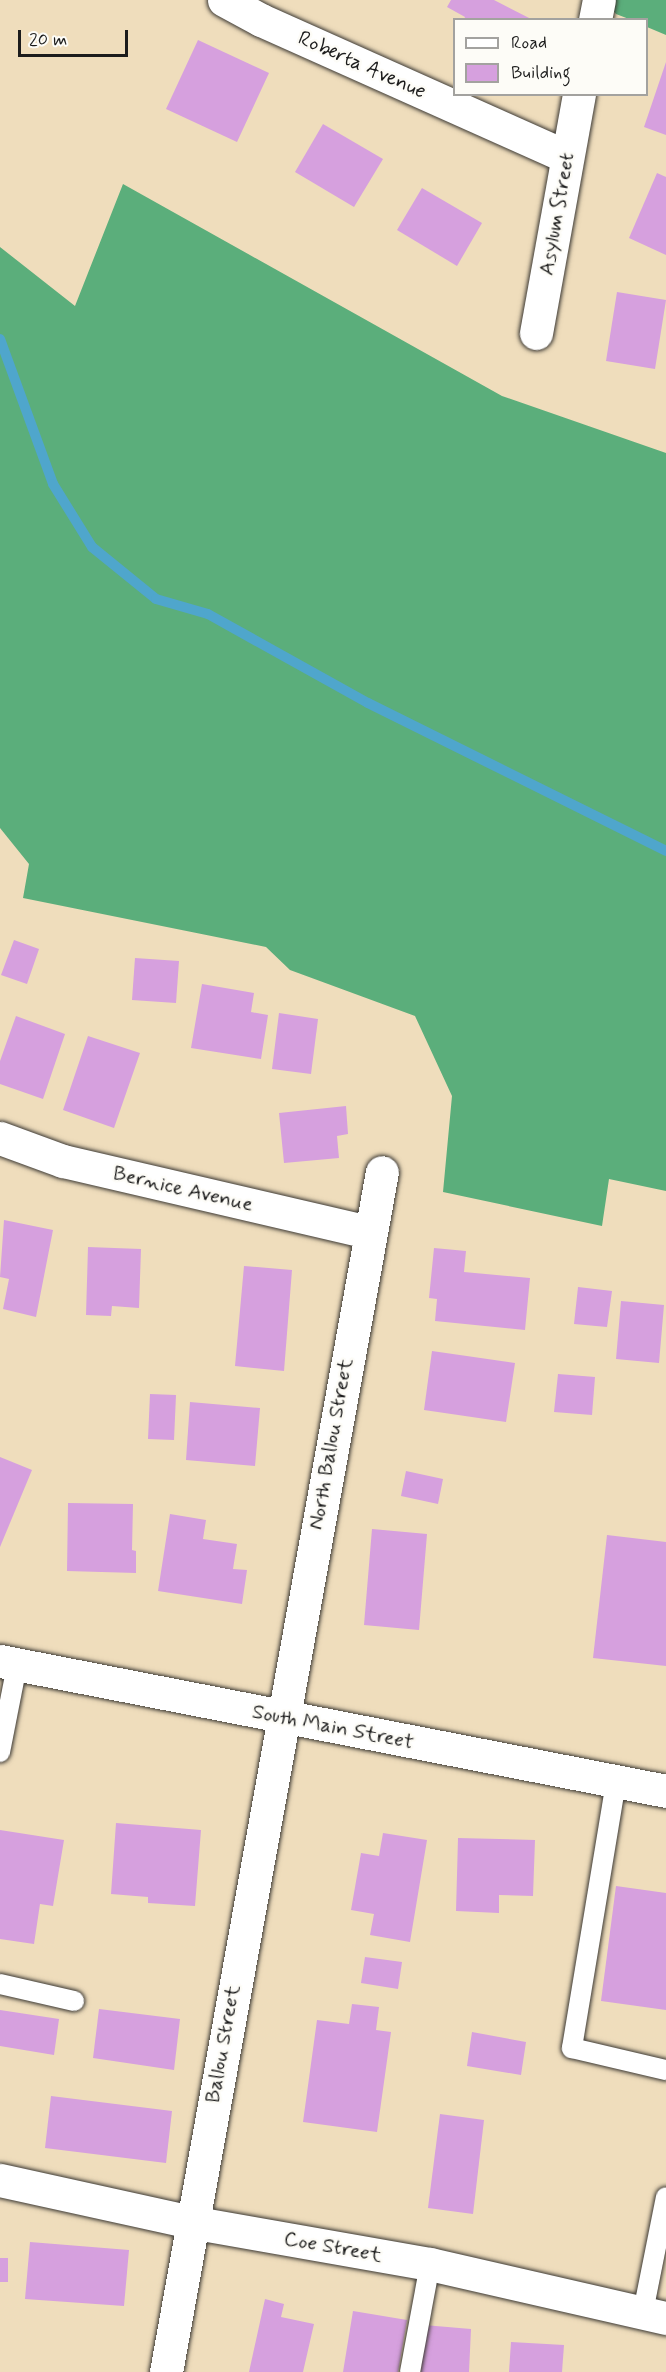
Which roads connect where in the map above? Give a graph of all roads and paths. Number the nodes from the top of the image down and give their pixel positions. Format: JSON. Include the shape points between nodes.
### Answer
{"nodes":[{"id":1,"x":225,"y":0,"type":"edge"},
{"id":2,"x":599,"y":0,"type":"edge"},
{"id":3,"x":595,"y":18,"type":"edge"},
{"id":4,"x":579,"y":96,"type":"edge"},
{"id":5,"x":567,"y":157,"type":"junction"},
{"id":6,"x":536,"y":333,"type":"dead end"},
{"id":7,"x":0,"y":1138,"type":"edge"},
{"id":8,"x":382,"y":1172,"type":"dead end"},
{"id":9,"x":369,"y":1232,"type":"junction"},
{"id":10,"x":9,"y":1663,"type":"edge"},
{"id":11,"x":282,"y":1717,"type":"junction"},
{"id":12,"x":0,"y":1752,"type":"edge"},
{"id":13,"x":616,"y":1782,"type":"junction"},
{"id":14,"x":666,"y":1791,"type":"edge"},
{"id":15,"x":0,"y":1984,"type":"edge"},
{"id":16,"x":74,"y":2001,"type":"dead end"},
{"id":17,"x":666,"y":2070,"type":"edge"},
{"id":18,"x":0,"y":2181,"type":"edge"},
{"id":19,"x":666,"y":2197,"type":"edge"},
{"id":20,"x":191,"y":2222,"type":"junction"},
{"id":21,"x":430,"y":2264,"type":"junction"},
{"id":22,"x":655,"y":2315,"type":"edge"},
{"id":23,"x":166,"y":2372,"type":"edge"},
{"id":24,"x":410,"y":2372,"type":"edge"}],
"edges":[{"from":1,"to":5,"type":"street","name":"Roberta Avenue","via":[[261,20]]},
{"from":2,"to":3,"type":"street"},
{"from":4,"to":5,"type":"street","name":"Asylum Street"},
{"from":5,"to":6,"type":"street","name":"Asylum Street"},
{"from":7,"to":9,"type":"street","name":"Bernice Avenue","via":[[63,1161]]},
{"from":8,"to":9,"type":"street","name":"North Ballou Street"},
{"from":9,"to":11,"type":"street","name":"North Ballou Street"},
{"from":10,"to":11,"type":"street","name":"South Main Street"},
{"from":10,"to":12,"type":"lane"},
{"from":11,"to":13,"type":"street","name":"South Main Street"},
{"from":11,"to":20,"type":"street","name":"Ballou Street"},
{"from":13,"to":14,"type":"street","name":"South Main Street"},
{"from":13,"to":17,"type":"lane","via":[[572,2048]]},
{"from":15,"to":16,"type":"lane"},
{"from":18,"to":20,"type":"street","name":"Coe Street"},
{"from":19,"to":22,"type":"lane"},
{"from":20,"to":21,"type":"street","name":"Coe Street"},
{"from":20,"to":23,"type":"street","name":"Ballou Street"},
{"from":21,"to":22,"type":"street","name":"Coe Street"},
{"from":21,"to":24,"type":"lane"}]}
